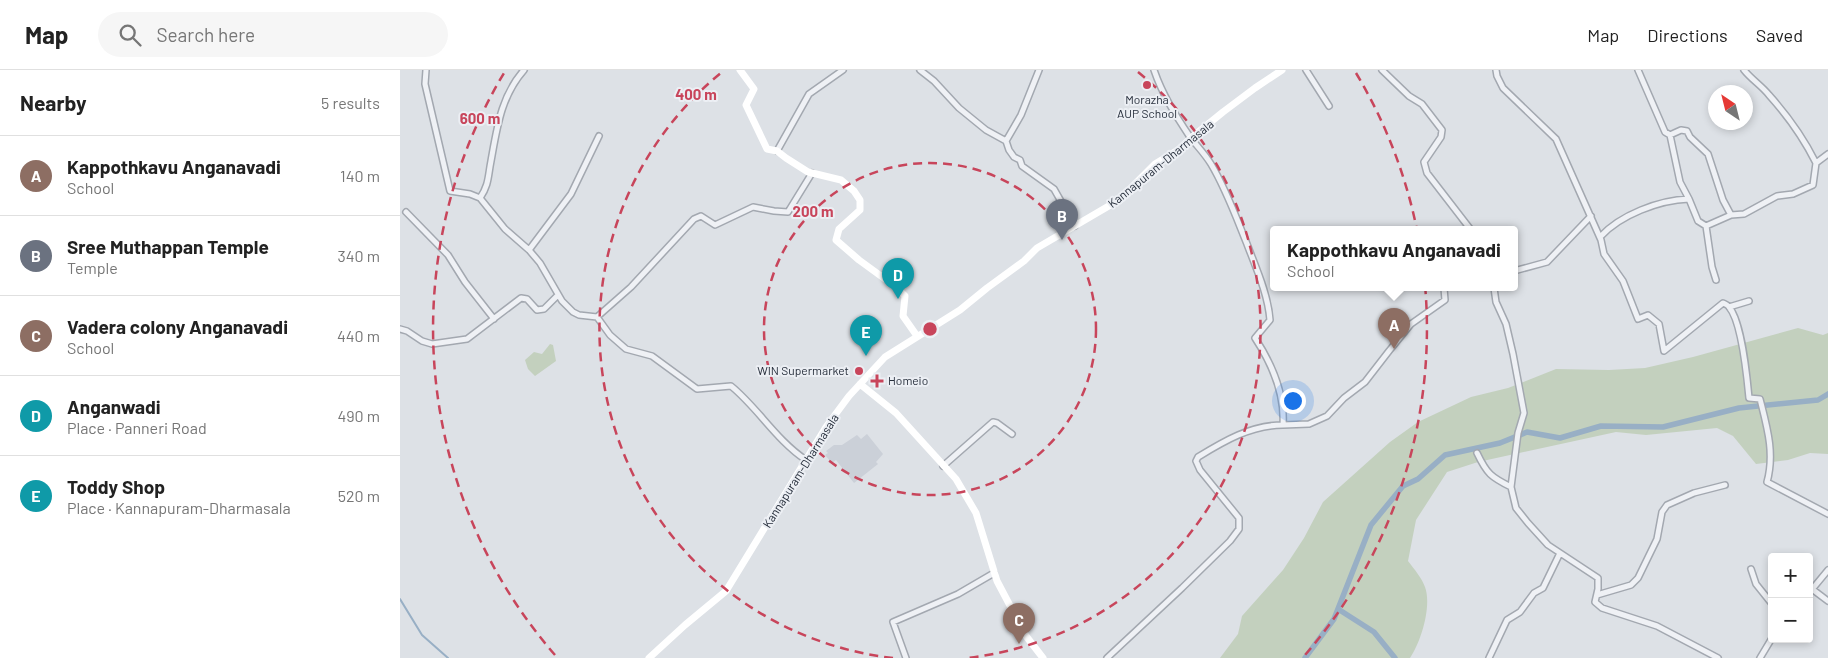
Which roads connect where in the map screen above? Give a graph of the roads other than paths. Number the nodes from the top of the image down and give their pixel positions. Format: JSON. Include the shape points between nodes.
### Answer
{"nodes":[{"id":1,"x":426,"y":70,"type":"edge"},
{"id":2,"x":524,"y":70,"type":"edge"},
{"id":3,"x":740,"y":70,"type":"edge"},
{"id":4,"x":843,"y":70,"type":"edge"},
{"id":5,"x":920,"y":70,"type":"edge"},
{"id":6,"x":1039,"y":70,"type":"edge"},
{"id":7,"x":1154,"y":70,"type":"edge"},
{"id":8,"x":1282,"y":70,"type":"edge"},
{"id":9,"x":1306,"y":70,"type":"edge"},
{"id":10,"x":1382,"y":70,"type":"edge"},
{"id":11,"x":1496,"y":70,"type":"edge"},
{"id":12,"x":1638,"y":70,"type":"edge"},
{"id":13,"x":1744,"y":70,"type":"edge"},
{"id":14,"x":1329,"y":106,"type":"dead end"},
{"id":15,"x":1670,"y":135,"type":"junction"},
{"id":16,"x":599,"y":136,"type":"dead end"},
{"id":17,"x":1191,"y":138,"type":"junction"},
{"id":18,"x":1006,"y":141,"type":"junction"},
{"id":19,"x":778,"y":151,"type":"junction"},
{"id":20,"x":1828,"y":154,"type":"edge"},
{"id":21,"x":1816,"y":163,"type":"junction"},
{"id":22,"x":812,"y":173,"type":"junction"},
{"id":23,"x":480,"y":198,"type":"junction"},
{"id":24,"x":1689,"y":199,"type":"junction"},
{"id":25,"x":406,"y":212,"type":"dead end"},
{"id":26,"x":1731,"y":215,"type":"junction"},
{"id":27,"x":1591,"y":216,"type":"junction"},
{"id":28,"x":1075,"y":226,"type":"junction"},
{"id":29,"x":1468,"y":226,"type":"edge"},
{"id":30,"x":1706,"y":226,"type":"junction"},
{"id":31,"x":1600,"y":237,"type":"junction"},
{"id":32,"x":529,"y":250,"type":"junction"},
{"id":33,"x":1518,"y":270,"type":"edge"},
{"id":34,"x":1716,"y":280,"type":"dead end"},
{"id":35,"x":1444,"y":291,"type":"edge"},
{"id":36,"x":1494,"y":291,"type":"edge"},
{"id":37,"x":558,"y":295,"type":"junction"},
{"id":38,"x":1750,"y":301,"type":"dead end"},
{"id":39,"x":1730,"y":307,"type":"junction"},
{"id":40,"x":597,"y":317,"type":"junction"},
{"id":41,"x":494,"y":319,"type":"junction"},
{"id":42,"x":400,"y":329,"type":"edge"},
{"id":43,"x":917,"y":336,"type":"junction"},
{"id":44,"x":860,"y":384,"type":"junction"},
{"id":45,"x":1284,"y":424,"type":"junction"},
{"id":46,"x":1012,"y":434,"type":"dead end"},
{"id":47,"x":1477,"y":453,"type":"dead end"},
{"id":48,"x":806,"y":460,"type":"junction"},
{"id":49,"x":943,"y":466,"type":"junction"},
{"id":50,"x":1725,"y":485,"type":"dead end"},
{"id":51,"x":1512,"y":486,"type":"junction"},
{"id":52,"x":1828,"y":514,"type":"edge"},
{"id":53,"x":1560,"y":553,"type":"junction"},
{"id":54,"x":1751,"y":569,"type":"dead end"},
{"id":55,"x":1827,"y":572,"type":"edge"},
{"id":56,"x":994,"y":573,"type":"junction"},
{"id":57,"x":1813,"y":589,"type":"edge"},
{"id":58,"x":1813,"y":592,"type":"edge"},
{"id":59,"x":1597,"y":595,"type":"junction"},
{"id":60,"x":1768,"y":599,"type":"edge"},
{"id":61,"x":1828,"y":601,"type":"edge"},
{"id":62,"x":1769,"y":643,"type":"edge"},
{"id":63,"x":649,"y":658,"type":"edge"},
{"id":64,"x":906,"y":658,"type":"edge"},
{"id":65,"x":1043,"y":658,"type":"edge"},
{"id":66,"x":1107,"y":658,"type":"edge"},
{"id":67,"x":1489,"y":658,"type":"edge"},
{"id":68,"x":1718,"y":658,"type":"edge"},
{"id":69,"x":1760,"y":658,"type":"edge"}],
"edges":[{"from":1,"to":23,"type":"street","via":[[425,84],[450,191]]},
{"from":2,"to":23,"type":"street","via":[[508,92],[502,109],[488,187]]},
{"from":3,"to":19,"type":"main road","via":[[754,89],[746,105],[764,145],[770,151]]},
{"from":4,"to":19,"type":"street","via":[[809,94]]},
{"from":5,"to":18,"type":"street","via":[[959,108]]},
{"from":6,"to":18,"type":"street","via":[[1022,115]]},
{"from":7,"to":17,"type":"street","via":[[1167,101]]},
{"from":8,"to":17,"type":"main road","name":"Kannapuram-Dharmasala"},
{"from":9,"to":14,"type":"street"},
{"from":10,"to":29,"type":"street","via":[[1422,104],[1442,130],[1441,137],[1424,162],[1427,173]]},
{"from":11,"to":27,"type":"street","via":[[1503,88],[1556,139]]},
{"from":12,"to":15,"type":"street","via":[[1665,132]]},
{"from":13,"to":21,"type":"street","via":[[1768,93],[1809,148]]},
{"from":15,"to":24,"type":"street","via":[[1680,182]]},
{"from":15,"to":26,"type":"street","via":[[1687,131],[1708,154]]},
{"from":16,"to":32,"type":"street","via":[[571,194]]},
{"from":17,"to":28,"type":"main road","name":"Kannapuram-Dharmasala","via":[[1155,164],[1119,200]]},
{"from":17,"to":45,"type":"street","via":[[1211,164],[1229,199],[1264,290],[1270,320],[1255,338],[1274,369]]},
{"from":18,"to":28,"type":"street","via":[[1022,166],[1054,189]]},
{"from":19,"to":22,"type":"main road","via":[[795,165]]},
{"from":20,"to":21,"type":"street"},
{"from":21,"to":26,"type":"street","via":[[1813,184],[1793,194],[1777,196],[1744,214]]},
{"from":22,"to":40,"type":"street","via":[[788,212],[753,207],[715,224],[701,216],[694,219]]},
{"from":22,"to":43,"type":"main road","via":[[841,180],[860,200],[860,210],[839,230],[836,240],[905,296],[903,316]]},
{"from":23,"to":32,"type":"street","via":[[505,229]]},
{"from":24,"to":30,"type":"street","via":[[1698,221]]},
{"from":24,"to":31,"type":"street","via":[[1670,200],[1645,208],[1614,225]]},
{"from":25,"to":41,"type":"street","via":[[448,254]]},
{"from":26,"to":30,"type":"street"},
{"from":27,"to":31,"type":"street"},
{"from":27,"to":33,"type":"street","via":[[1547,262]]},
{"from":28,"to":43,"type":"main road","name":"Kannapuram-Dharmasala","via":[[1036,248],[960,310]]},
{"from":30,"to":34,"type":"street"},
{"from":31,"to":39,"type":"street","via":[[1604,254],[1623,281],[1638,319],[1648,315],[1659,324],[1664,350],[1723,303]]},
{"from":32,"to":37,"type":"street"},
{"from":35,"to":45,"type":"street","via":[[1445,300],[1411,324],[1365,382],[1327,416],[1309,424]]},
{"from":36,"to":51,"type":"street","via":[[1506,324],[1524,414]]},
{"from":37,"to":40,"type":"street","via":[[572,312]]},
{"from":37,"to":41,"type":"street","via":[[544,309],[537,310],[521,298]]},
{"from":38,"to":39,"type":"street"},
{"from":39,"to":52,"type":"street","via":[[1742,345],[1749,398],[1761,404],[1771,444],[1767,482]]},
{"from":40,"to":48,"type":"street","via":[[626,349],[652,356],[697,389],[731,386],[792,451]]},
{"from":41,"to":42,"type":"street","via":[[467,339],[432,344]]},
{"from":43,"to":44,"type":"main road","name":"Kannapuram-Dharmasala","via":[[885,357]]},
{"from":44,"to":48,"type":"main road","name":"Kannapuram-Dharmasala","via":[[826,427]]},
{"from":44,"to":49,"type":"main road","via":[[896,413]]},
{"from":45,"to":66,"type":"street","via":[[1248,430],[1198,457],[1196,461],[1200,470],[1239,518],[1239,529],[1215,557]]},
{"from":46,"to":49,"type":"street","via":[[993,422]]},
{"from":47,"to":51,"type":"street","via":[[1492,478]]},
{"from":48,"to":63,"type":"main road","name":"Kannapuram-Dharmasala","via":[[726,591]]},
{"from":49,"to":56,"type":"main road","via":[[956,479],[976,513]]},
{"from":50,"to":59,"type":"street","via":[[1667,505],[1662,512],[1657,540],[1638,578],[1631,585]]},
{"from":51,"to":53,"type":"street","via":[[1516,508],[1548,545]]},
{"from":53,"to":59,"type":"street","via":[[1598,578]]},
{"from":53,"to":67,"type":"street","via":[[1543,588],[1534,593],[1520,612],[1507,620]]},
{"from":54,"to":60,"type":"street","via":[[1756,584]]},
{"from":55,"to":57,"type":"street"},
{"from":56,"to":64,"type":"street","via":[[958,594],[893,622]]},
{"from":56,"to":65,"type":"main road","via":[[1026,636]]},
{"from":58,"to":61,"type":"street"},
{"from":59,"to":68,"type":"street","via":[[1596,602],[1602,608],[1657,626]]},
{"from":62,"to":69,"type":"street"}]}
